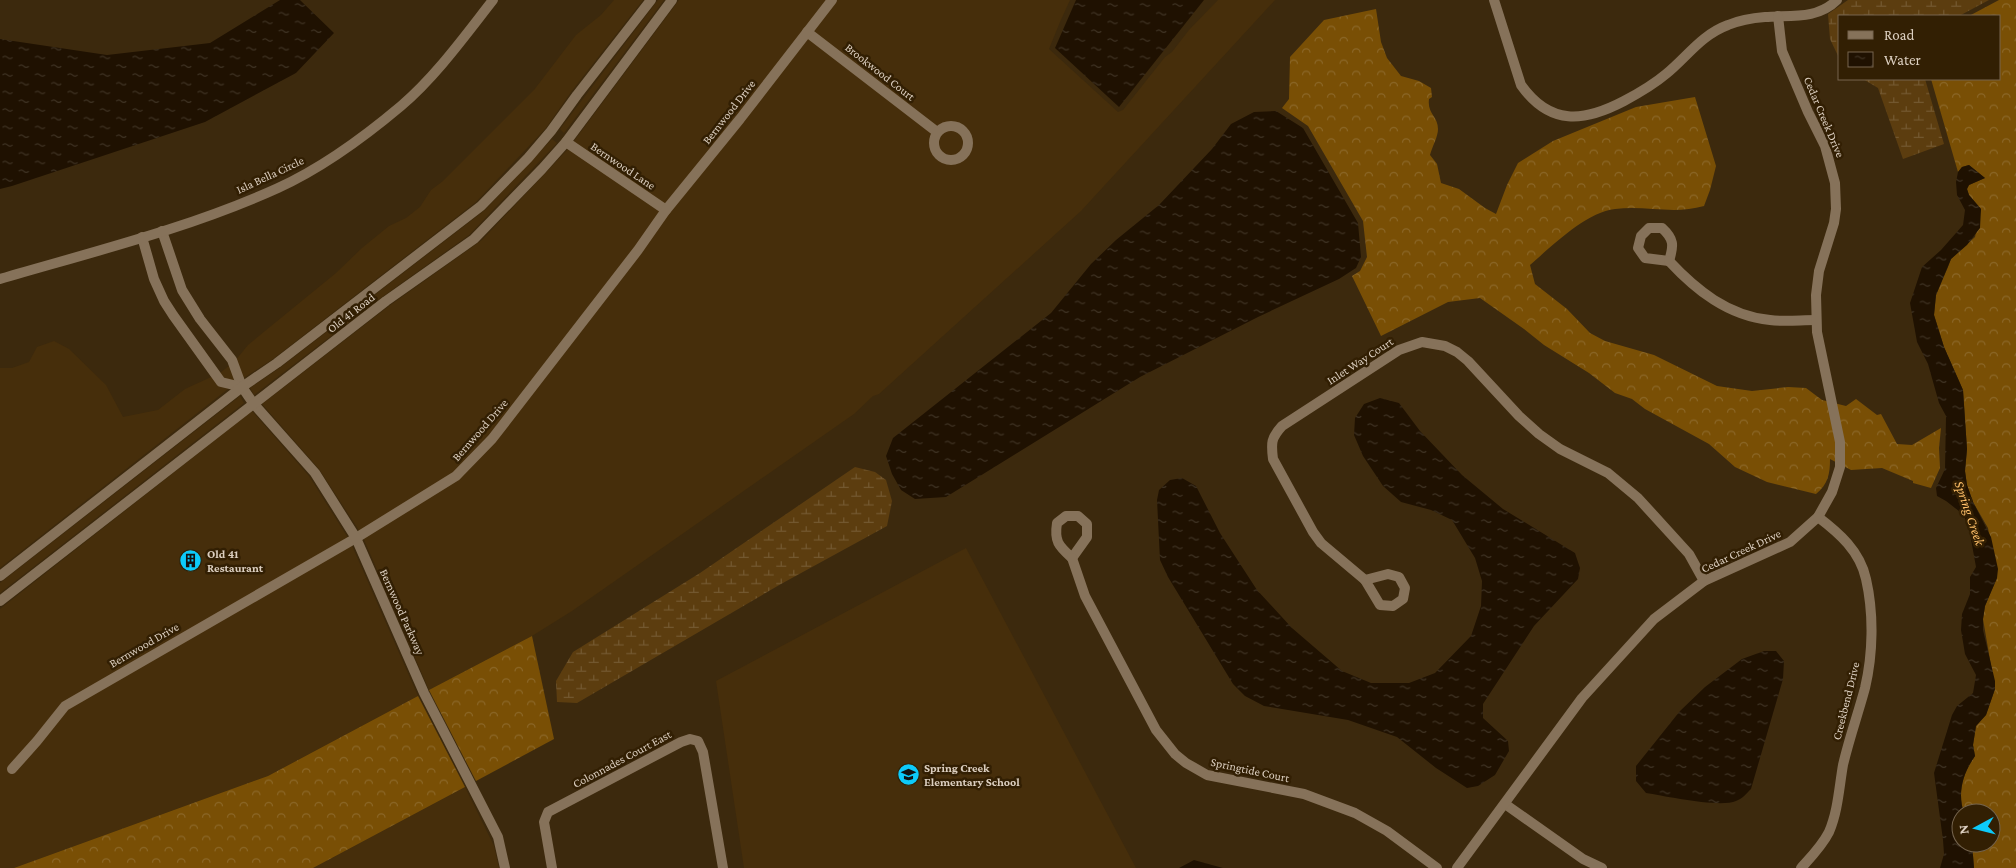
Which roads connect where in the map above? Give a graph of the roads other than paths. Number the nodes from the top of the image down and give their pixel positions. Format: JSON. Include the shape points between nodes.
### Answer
{"nodes":[{"id":1,"x":492,"y":0,"type":"edge"},
{"id":2,"x":651,"y":0,"type":"edge"},
{"id":3,"x":672,"y":0,"type":"edge"},
{"id":4,"x":832,"y":0,"type":"edge"},
{"id":5,"x":1494,"y":0,"type":"edge"},
{"id":6,"x":1837,"y":0,"type":"edge"},
{"id":7,"x":1778,"y":16,"type":"junction"},
{"id":8,"x":807,"y":32,"type":"junction"},
{"id":9,"x":551,"y":131,"type":"junction"},
{"id":10,"x":937,"y":132,"type":"dead end"},
{"id":11,"x":566,"y":142,"type":"junction"},
{"id":12,"x":666,"y":210,"type":"junction"},
{"id":13,"x":162,"y":231,"type":"junction"},
{"id":14,"x":142,"y":237,"type":"junction"},
{"id":15,"x":1669,"y":261,"type":"dead end"},
{"id":16,"x":0,"y":279,"type":"edge"},
{"id":17,"x":1816,"y":320,"type":"junction"},
{"id":18,"x":242,"y":387,"type":"junction"},
{"id":19,"x":253,"y":403,"type":"junction"},
{"id":20,"x":1818,"y":517,"type":"junction"},
{"id":21,"x":356,"y":538,"type":"junction"},
{"id":22,"x":1072,"y":558,"type":"dead end"},
{"id":23,"x":0,"y":576,"type":"edge"},
{"id":24,"x":1365,"y":580,"type":"dead end"},
{"id":25,"x":1704,"y":581,"type":"junction"},
{"id":26,"x":0,"y":601,"type":"edge"},
{"id":27,"x":12,"y":769,"type":"dead end"},
{"id":28,"x":1505,"y":804,"type":"junction"},
{"id":29,"x":505,"y":868,"type":"edge"},
{"id":30,"x":552,"y":868,"type":"edge"},
{"id":31,"x":724,"y":868,"type":"edge"},
{"id":32,"x":1437,"y":868,"type":"edge"},
{"id":33,"x":1457,"y":868,"type":"edge"},
{"id":34,"x":1602,"y":868,"type":"edge"},
{"id":35,"x":1801,"y":868,"type":"edge"}],
"edges":[{"from":1,"to":13,"type":"street","name":"Isla Bella Circle","via":[[428,79],[352,144],[279,188]]},
{"from":2,"to":9,"type":"street","name":"Old 41 Road"},
{"from":3,"to":11,"type":"street","name":"Old 41 Road"},
{"from":4,"to":8,"type":"street","name":"Bernwood Drive"},
{"from":5,"to":7,"type":"street","via":[[1522,84],[1529,95],[1548,110],[1574,118],[1598,113],[1633,96],[1667,74],[1703,39],[1725,26],[1751,18]]},
{"from":6,"to":7,"type":"street","via":[[1812,14]]},
{"from":7,"to":17,"type":"street","name":"Cedar Creek Drive","via":[[1782,51],[1825,146],[1835,183],[1836,210],[1819,271]]},
{"from":8,"to":10,"type":"street","name":"Brookwood Court"},
{"from":8,"to":12,"type":"street","name":"Bernwood Drive"},
{"from":9,"to":11,"type":"street","name":"Bernwood Lane"},
{"from":9,"to":18,"type":"street","name":"Old 41 Road","via":[[480,206]]},
{"from":11,"to":12,"type":"street","name":"Bernwood Lane"},
{"from":11,"to":19,"type":"street","name":"Old 41 Road","via":[[474,239],[386,301]]},
{"from":12,"to":21,"type":"street","name":"Bernwood Drive","via":[[475,458],[456,476]]},
{"from":13,"to":14,"type":"street","name":"Isla Bella Circle"},
{"from":13,"to":18,"type":"street","name":"Bernwood Parkway","via":[[182,290],[200,320],[232,360]]},
{"from":14,"to":16,"type":"street","name":"Isla Bella Circle"},
{"from":14,"to":18,"type":"street","via":[[154,279],[173,316],[220,382]]},
{"from":15,"to":17,"type":"street","via":[[1695,287],[1742,314],[1768,320]]},
{"from":17,"to":20,"type":"street","name":"Cedar Creek Drive","via":[[1841,454],[1836,481]]},
{"from":18,"to":19,"type":"street","name":"Bernwood Parkway"},
{"from":18,"to":23,"type":"street","name":"Old 41 Road"},
{"from":19,"to":21,"type":"street","name":"Bernwood Parkway","via":[[314,473]]},
{"from":19,"to":26,"type":"street","name":"Old 41 Road"},
{"from":20,"to":25,"type":"street","name":"Cedar Creek Drive","via":[[1790,542]]},
{"from":20,"to":35,"type":"street","name":"Creekbend Drive","via":[[1846,540],[1861,565],[1870,605],[1870,647],[1865,688],[1845,758],[1833,823],[1822,844]]},
{"from":21,"to":27,"type":"street","name":"Bernwood Drive","via":[[65,706]]},
{"from":21,"to":29,"type":"street","name":"Bernwood Parkway","via":[[424,693],[498,837]]},
{"from":22,"to":32,"type":"street","name":"Springtide Court","via":[[1085,596],[1156,730],[1175,754],[1207,774],[1304,794],[1355,813],[1388,830]]},
{"from":24,"to":25,"type":"street","name":"Inlet Way Court","via":[[1330,552],[1313,532],[1273,459],[1273,435],[1399,350],[1422,342],[1457,352],[1539,434],[1608,473],[1629,490],[1689,554]]},
{"from":25,"to":28,"type":"street","name":"Cedar Creek Drive","via":[[1654,618],[1582,698]]},
{"from":28,"to":33,"type":"street","name":"Cedar Creek Drive"},
{"from":28,"to":34,"type":"street","via":[[1583,859]]},
{"from":30,"to":31,"type":"street","name":"Colonnades Court East","via":[[544,822],[548,812],[690,739],[698,741],[703,752]]}]}
